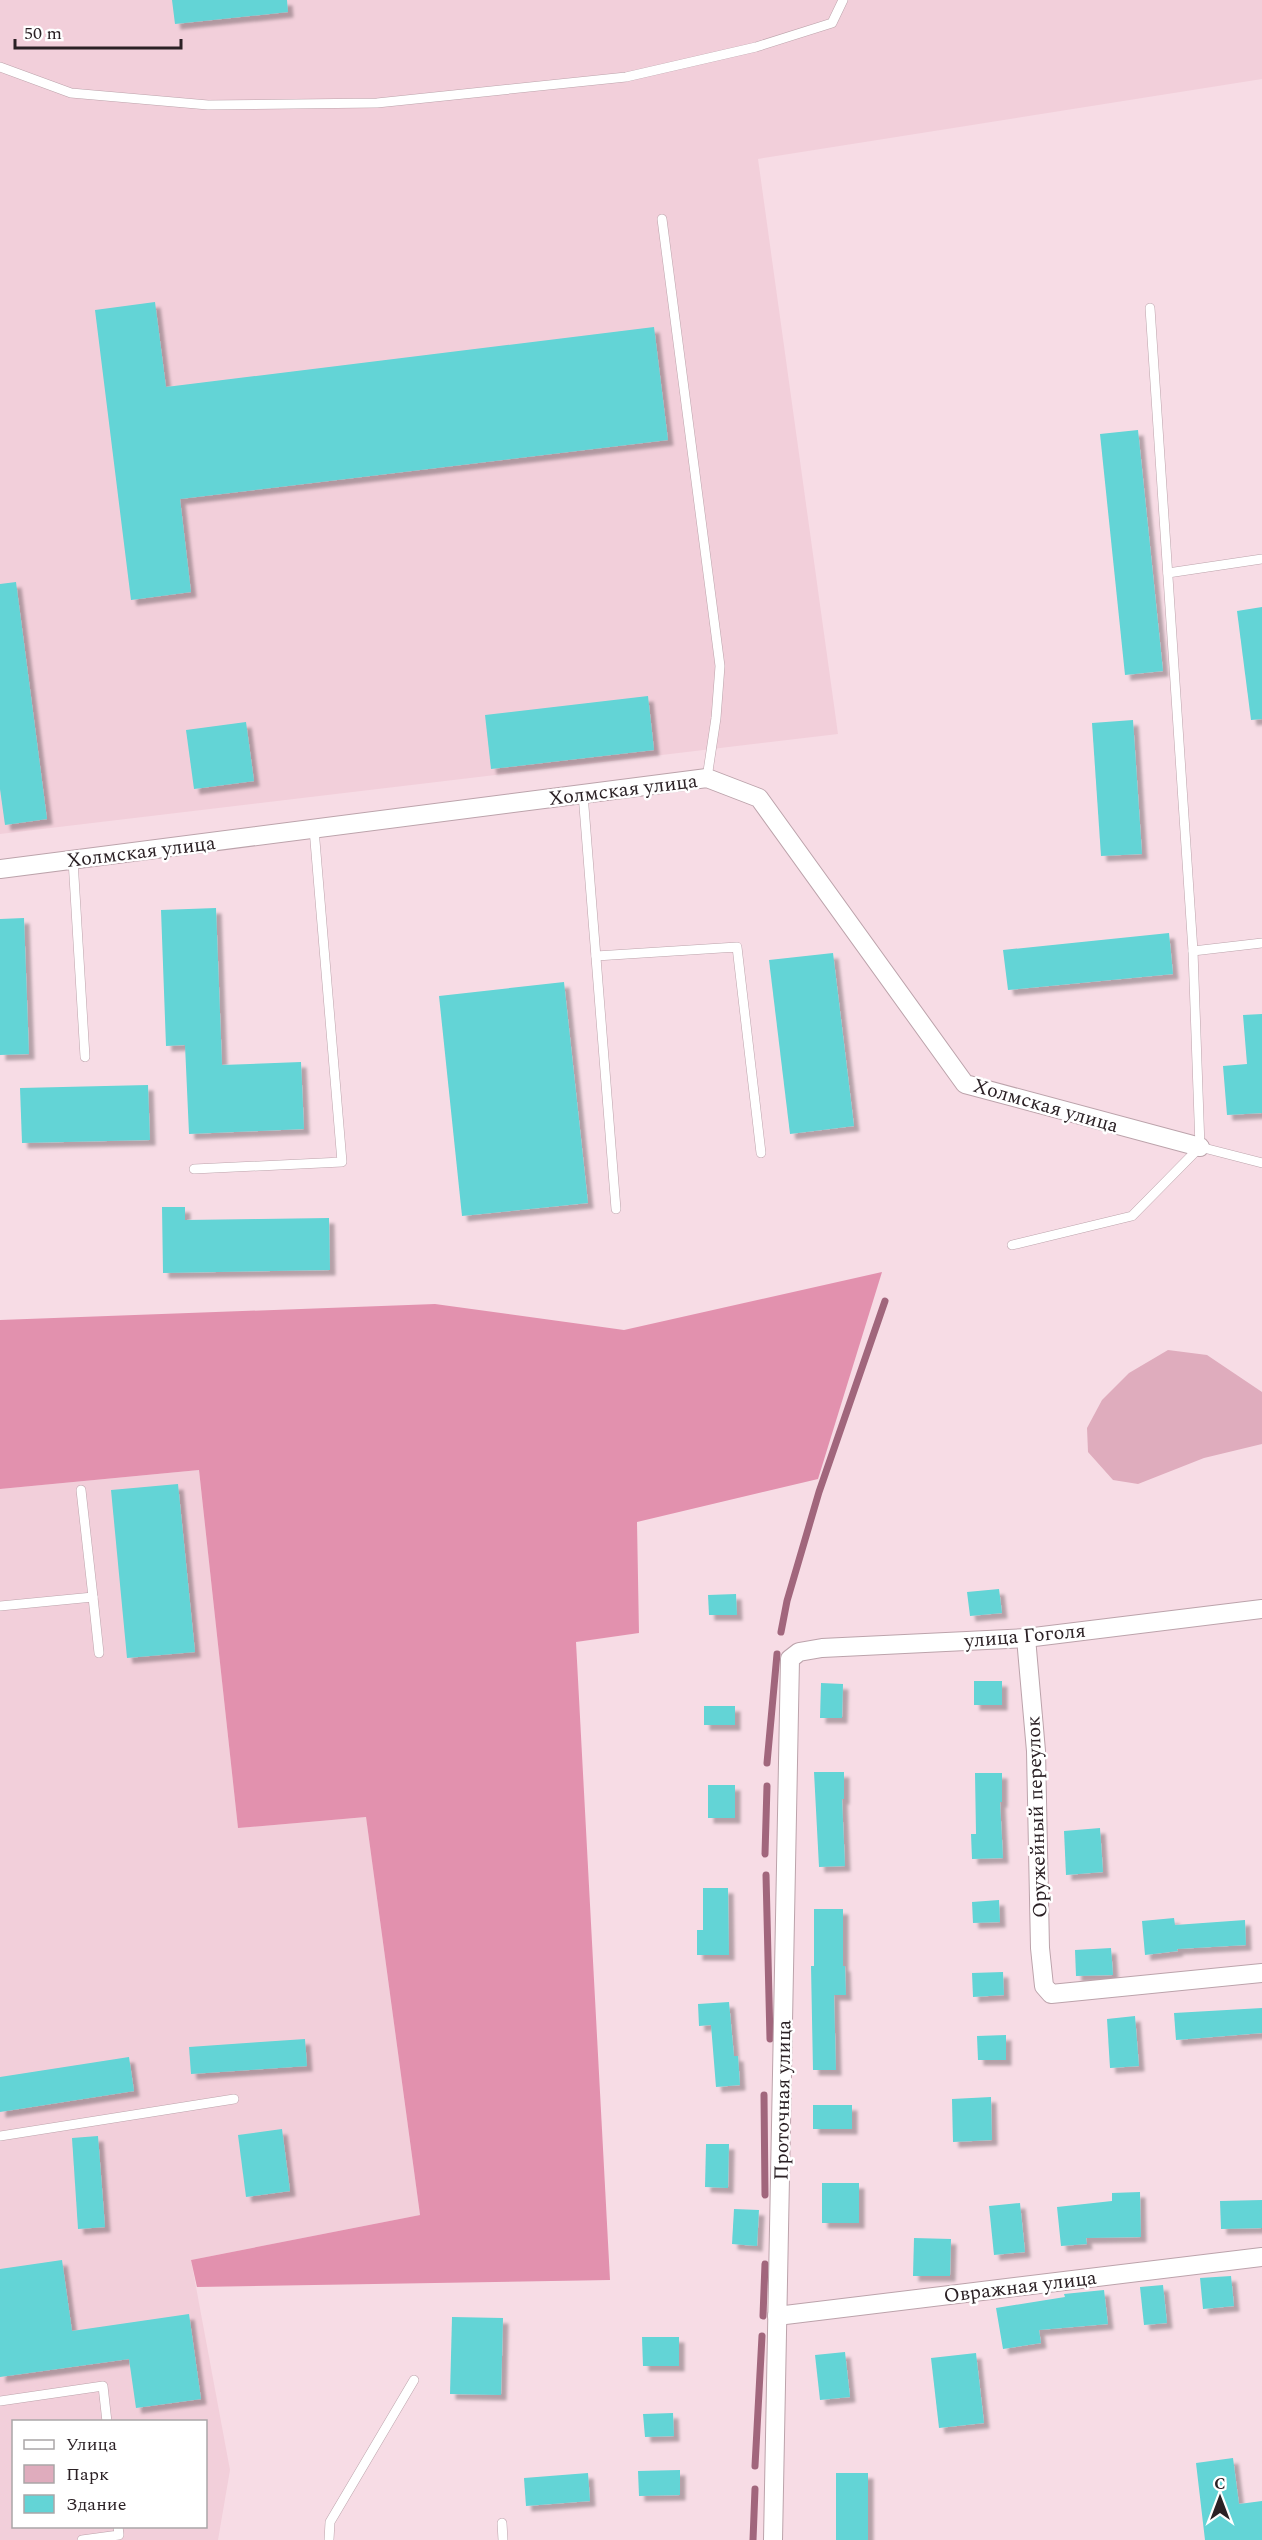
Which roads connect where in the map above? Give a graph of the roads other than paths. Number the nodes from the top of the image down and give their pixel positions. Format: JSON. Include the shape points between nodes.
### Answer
{"nodes":[{"id":1,"x":843,"y":0,"type":"edge"},
{"id":2,"x":0,"y":67,"type":"edge"},
{"id":3,"x":662,"y":219,"type":"dead end"},
{"id":4,"x":1150,"y":308,"type":"dead end"},
{"id":5,"x":1262,"y":559,"type":"edge"},
{"id":6,"x":1168,"y":573,"type":"junction"},
{"id":7,"x":707,"y":778,"type":"junction"},
{"id":8,"x":584,"y":794,"type":"junction"},
{"id":9,"x":314,"y":829,"type":"junction"},
{"id":10,"x":73,"y":860,"type":"junction"},
{"id":11,"x":0,"y":869,"type":"edge"},
{"id":12,"x":1262,"y":943,"type":"edge"},
{"id":13,"x":1193,"y":951,"type":"junction"},
{"id":14,"x":596,"y":956,"type":"junction"},
{"id":15,"x":85,"y":1058,"type":"dead end"},
{"id":16,"x":1200,"y":1147,"type":"junction"},
{"id":17,"x":761,"y":1153,"type":"dead end"},
{"id":18,"x":1262,"y":1163,"type":"edge"},
{"id":19,"x":194,"y":1168,"type":"dead end"},
{"id":20,"x":616,"y":1209,"type":"dead end"},
{"id":21,"x":1012,"y":1245,"type":"dead end"},
{"id":22,"x":81,"y":1490,"type":"dead end"},
{"id":23,"x":93,"y":1596,"type":"junction"},
{"id":24,"x":0,"y":1606,"type":"edge"},
{"id":25,"x":1262,"y":1609,"type":"edge"},
{"id":26,"x":1026,"y":1638,"type":"junction"},
{"id":27,"x":99,"y":1653,"type":"dead end"},
{"id":28,"x":790,"y":1659,"type":"joint"},
{"id":29,"x":1262,"y":1973,"type":"edge"},
{"id":30,"x":234,"y":2099,"type":"dead end"},
{"id":31,"x":0,"y":2136,"type":"edge"},
{"id":32,"x":1262,"y":2257,"type":"edge"},
{"id":33,"x":777,"y":2316,"type":"junction"},
{"id":34,"x":414,"y":2380,"type":"dead end"},
{"id":35,"x":0,"y":2401,"type":"edge"},
{"id":36,"x":107,"y":2420,"type":"edge"},
{"id":37,"x":502,"y":2523,"type":"dead end"},
{"id":38,"x":118,"y":2528,"type":"edge"},
{"id":39,"x":82,"y":2540,"type":"edge"},
{"id":40,"x":329,"y":2540,"type":"edge"},
{"id":41,"x":503,"y":2540,"type":"edge"},
{"id":42,"x":773,"y":2540,"type":"edge"}],
"edges":[{"from":1,"to":2,"type":"lane","via":[[832,23],[756,47],[626,77],[377,103],[208,105],[71,93]]},
{"from":3,"to":7,"type":"lane","via":[[720,666]]},
{"from":4,"to":6,"type":"lane"},
{"from":5,"to":6,"type":"lane"},
{"from":6,"to":13,"type":"lane"},
{"from":7,"to":8,"type":"street","name":"Холмская улица"},
{"from":7,"to":16,"type":"street","name":"Холмская улица","via":[[759,798],[965,1084]]},
{"from":8,"to":9,"type":"street","name":"Холмская улица"},
{"from":8,"to":14,"type":"lane"},
{"from":9,"to":10,"type":"street","name":"Холмская улица"},
{"from":9,"to":19,"type":"lane","via":[[342,1162]]},
{"from":10,"to":11,"type":"street","name":"Холмская улица"},
{"from":10,"to":15,"type":"lane"},
{"from":12,"to":13,"type":"lane"},
{"from":13,"to":16,"type":"lane"},
{"from":14,"to":17,"type":"lane","via":[[736,947]]},
{"from":14,"to":20,"type":"lane"},
{"from":16,"to":18,"type":"lane"},
{"from":16,"to":21,"type":"lane","via":[[1132,1215]]},
{"from":22,"to":23,"type":"lane"},
{"from":23,"to":24,"type":"lane"},
{"from":23,"to":27,"type":"lane"},
{"from":25,"to":26,"type":"street","name":"улица Гоголя"},
{"from":26,"to":28,"type":"street","name":"улица Гоголя","via":[[822,1648],[800,1652]]},
{"from":26,"to":29,"type":"street","name":"Оружейный переулок","via":[[1036,1751],[1044,1986],[1051,1994]]},
{"from":28,"to":33,"type":"street","name":"Проточная улица"},
{"from":30,"to":31,"type":"lane"},
{"from":32,"to":33,"type":"street","name":"Овражная улица"},
{"from":33,"to":42,"type":"street","name":"Проточная улица"},
{"from":34,"to":40,"type":"lane","via":[[330,2522]]},
{"from":35,"to":36,"type":"lane","via":[[104,2386]]},
{"from":37,"to":41,"type":"lane"},
{"from":38,"to":39,"type":"lane","via":[[119,2535]]}]}
